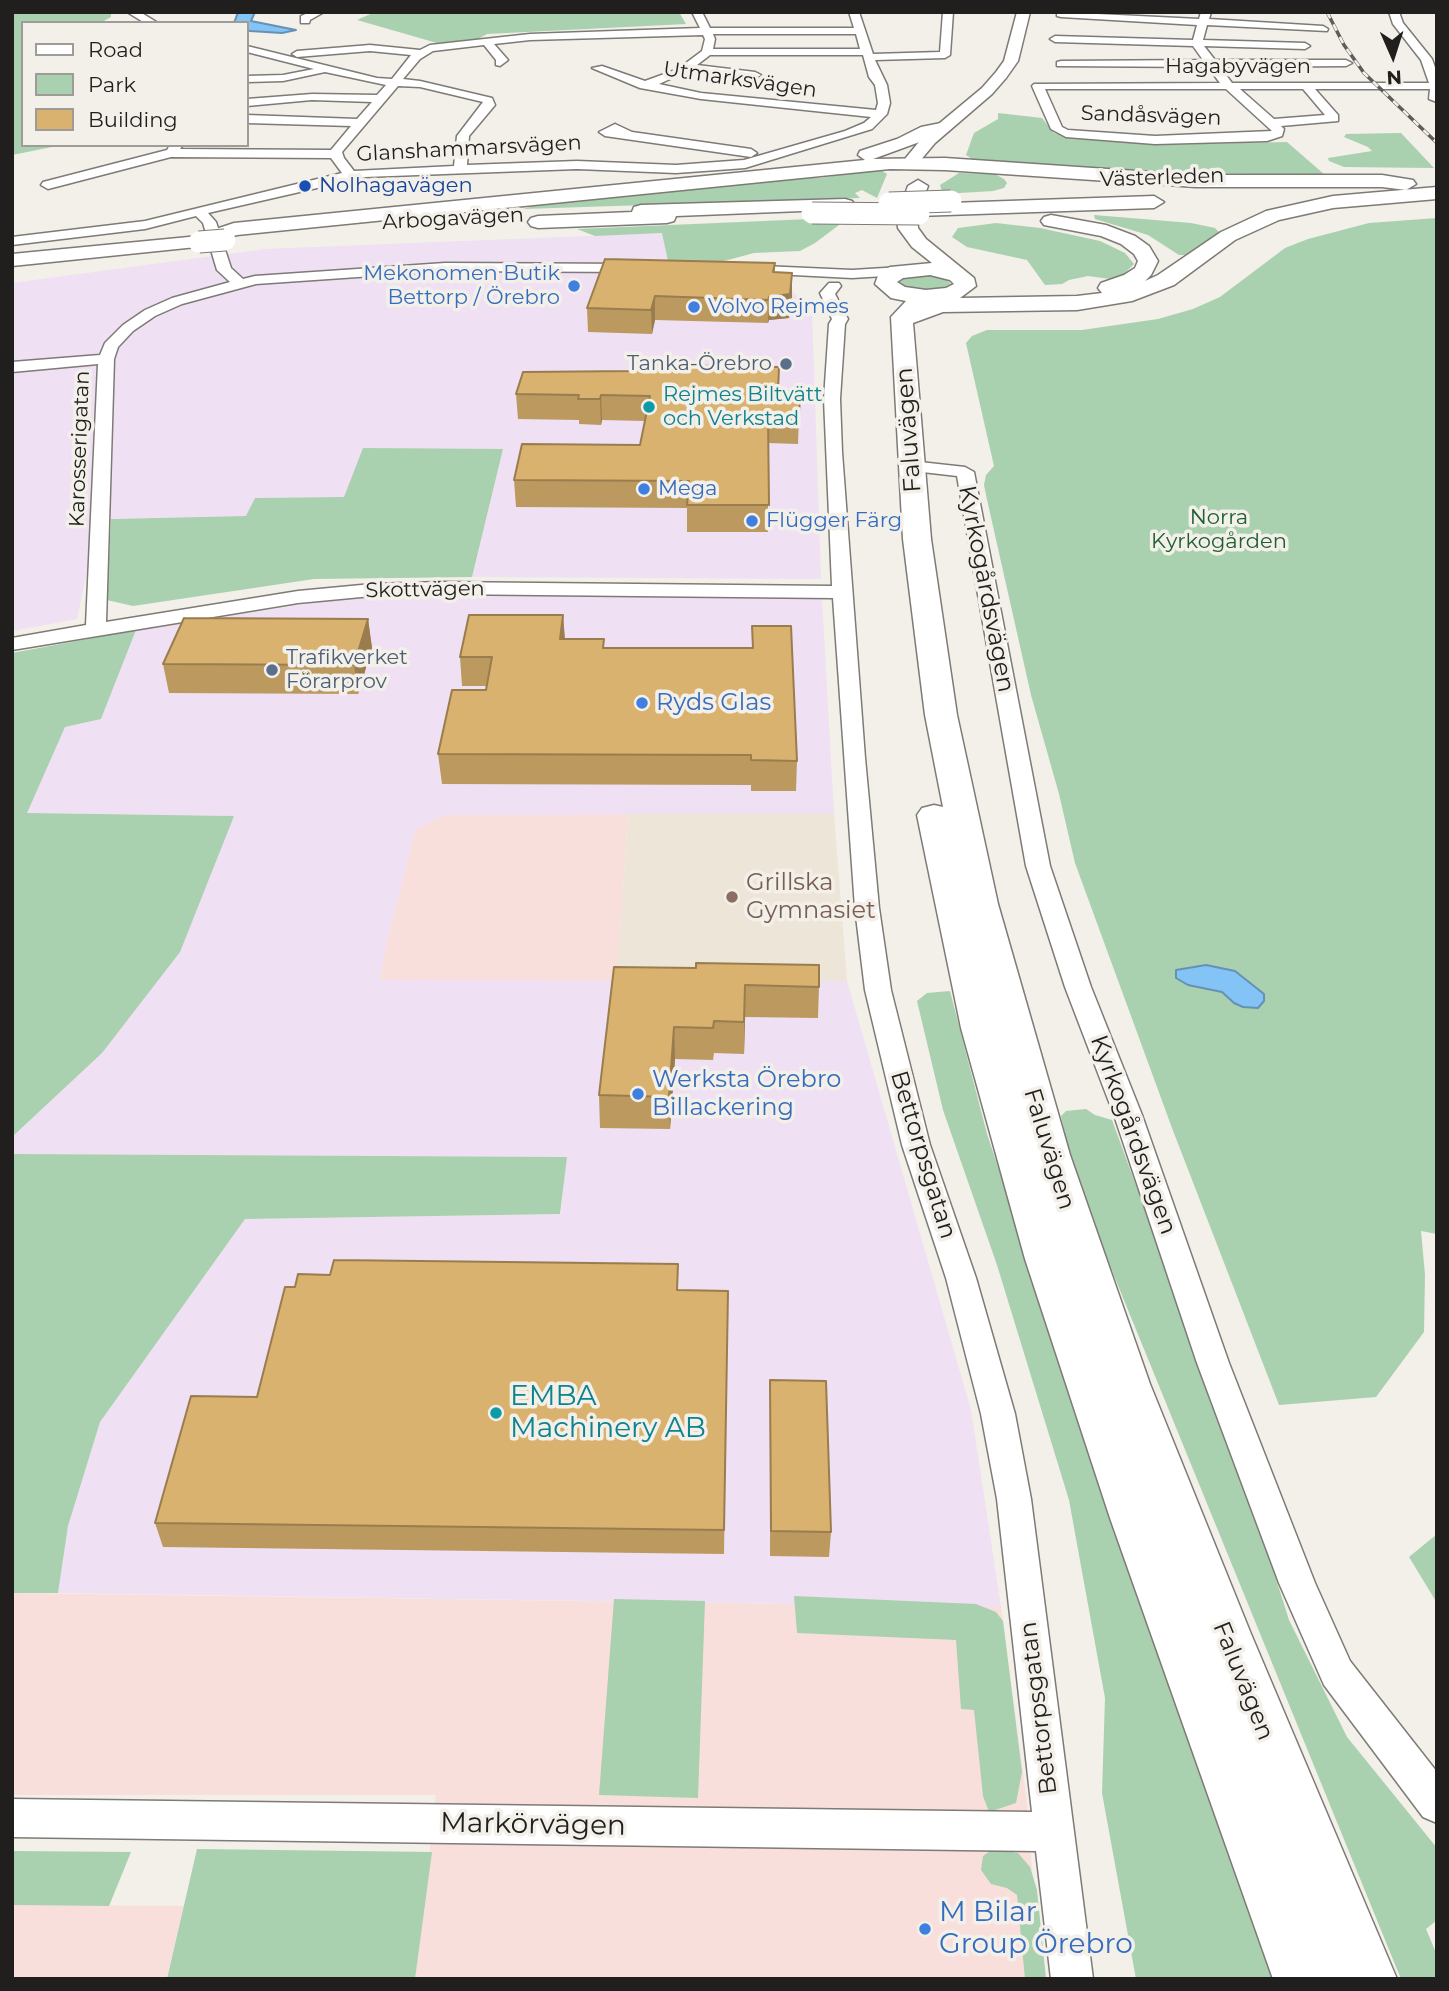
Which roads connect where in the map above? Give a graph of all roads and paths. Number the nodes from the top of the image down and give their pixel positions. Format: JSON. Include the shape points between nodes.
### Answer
{"nodes":[{"id":1,"x":132,"y":12,"type":"edge"},
{"id":2,"x":319,"y":12,"type":"edge"},
{"id":3,"x":697,"y":12,"type":"edge"},
{"id":4,"x":855,"y":12,"type":"edge"},
{"id":5,"x":948,"y":12,"type":"edge"},
{"id":6,"x":1024,"y":12,"type":"edge"},
{"id":7,"x":1036,"y":12,"type":"edge"},
{"id":8,"x":1394,"y":12,"type":"edge"},
{"id":9,"x":1061,"y":14,"type":"dead end"},
{"id":10,"x":1204,"y":17,"type":"edge"},
{"id":11,"x":149,"y":21,"type":"edge"},
{"id":12,"x":305,"y":21,"type":"dead end"},
{"id":13,"x":1323,"y":29,"type":"dead end"},
{"id":14,"x":861,"y":31,"type":"junction"},
{"id":15,"x":708,"y":32,"type":"junction"},
{"id":16,"x":1055,"y":39,"type":"dead end"},
{"id":17,"x":486,"y":41,"type":"junction"},
{"id":18,"x":1196,"y":43,"type":"junction"},
{"id":19,"x":1322,"y":46,"type":"dead end"},
{"id":20,"x":251,"y":49,"type":"edge"},
{"id":21,"x":707,"y":51,"type":"junction"},
{"id":22,"x":420,"y":53,"type":"junction"},
{"id":23,"x":1422,"y":53,"type":"junction"},
{"id":24,"x":1437,"y":54,"type":"edge"},
{"id":25,"x":869,"y":55,"type":"junction"},
{"id":26,"x":285,"y":58,"type":"junction"},
{"id":27,"x":499,"y":63,"type":"dead end"},
{"id":28,"x":1211,"y":63,"type":"junction"},
{"id":29,"x":1346,"y":63,"type":"dead end"},
{"id":30,"x":1061,"y":64,"type":"dead end"},
{"id":31,"x":690,"y":67,"type":"junction"},
{"id":32,"x":598,"y":68,"type":"dead end"},
{"id":33,"x":328,"y":69,"type":"junction"},
{"id":34,"x":755,"y":75,"type":"dead end"},
{"id":35,"x":248,"y":79,"type":"edge"},
{"id":36,"x":394,"y":82,"type":"junction"},
{"id":37,"x":644,"y":86,"type":"junction"},
{"id":38,"x":999,"y":86,"type":"junction"},
{"id":39,"x":1039,"y":86,"type":"joint"},
{"id":40,"x":1229,"y":86,"type":"junction"},
{"id":41,"x":1306,"y":86,"type":"junction"},
{"id":42,"x":1436,"y":86,"type":"edge"},
{"id":43,"x":380,"y":99,"type":"junction"},
{"id":44,"x":248,"y":102,"type":"edge"},
{"id":45,"x":1434,"y":103,"type":"dead end"},
{"id":46,"x":881,"y":114,"type":"junction"},
{"id":47,"x":248,"y":120,"type":"edge"},
{"id":48,"x":361,"y":123,"type":"junction"},
{"id":49,"x":1270,"y":123,"type":"junction"},
{"id":50,"x":941,"y":128,"type":"junction"},
{"id":51,"x":626,"y":133,"type":"dead end"},
{"id":52,"x":174,"y":149,"type":"edge"},
{"id":53,"x":335,"y":155,"type":"junction"},
{"id":54,"x":770,"y":158,"type":"junction"},
{"id":55,"x":924,"y":165,"type":"junction"},
{"id":56,"x":460,"y":170,"type":"junction"},
{"id":57,"x":805,"y":171,"type":"junction"},
{"id":58,"x":351,"y":175,"type":"junction"},
{"id":59,"x":1437,"y":183,"type":"edge"},
{"id":60,"x":48,"y":185,"type":"dead end"},
{"id":61,"x":1352,"y":190,"type":"junction"},
{"id":62,"x":1437,"y":192,"type":"edge"},
{"id":63,"x":903,"y":207,"type":"junction"},
{"id":64,"x":200,"y":213,"type":"junction"},
{"id":65,"x":812,"y":213,"type":"junction"},
{"id":66,"x":519,"y":223,"type":"dead end"},
{"id":67,"x":478,"y":225,"type":"dead end"},
{"id":68,"x":224,"y":237,"type":"junction"},
{"id":69,"x":198,"y":238,"type":"junction"},
{"id":70,"x":12,"y":242,"type":"edge"},
{"id":71,"x":12,"y":251,"type":"edge"},
{"id":72,"x":12,"y":260,"type":"edge"},
{"id":73,"x":645,"y":268,"type":"edge"},
{"id":74,"x":728,"y":271,"type":"joint"},
{"id":75,"x":817,"y":272,"type":"junction"},
{"id":76,"x":896,"y":279,"type":"junction"},
{"id":77,"x":796,"y":281,"type":"junction"},
{"id":78,"x":964,"y":281,"type":"junction"},
{"id":79,"x":240,"y":283,"type":"junction"},
{"id":80,"x":834,"y":286,"type":"junction"},
{"id":81,"x":814,"y":297,"type":"dead end"},
{"id":82,"x":938,"y":297,"type":"junction"},
{"id":83,"x":1035,"y":303,"type":"junction"},
{"id":84,"x":837,"y":324,"type":"junction"},
{"id":85,"x":878,"y":331,"type":"dead end"},
{"id":86,"x":903,"y":358,"type":"junction"},
{"id":87,"x":106,"y":359,"type":"junction"},
{"id":88,"x":12,"y":367,"type":"edge"},
{"id":89,"x":911,"y":466,"type":"junction"},
{"id":90,"x":842,"y":592,"type":"junction"},
{"id":91,"x":912,"y":601,"type":"junction"},
{"id":92,"x":96,"y":629,"type":"junction"},
{"id":93,"x":12,"y":644,"type":"edge"},
{"id":94,"x":1437,"y":1804,"type":"edge"},
{"id":95,"x":12,"y":1818,"type":"edge"},
{"id":96,"x":1054,"y":1832,"type":"junction"},
{"id":97,"x":1072,"y":1979,"type":"edge"},
{"id":98,"x":1304,"y":1979,"type":"edge"},
{"id":99,"x":1366,"y":1979,"type":"edge"}],
"edges":[{"from":1,"to":11,"type":"street"},
{"from":2,"to":12,"type":"street"},
{"from":3,"to":15,"type":"street"},
{"from":4,"to":14,"type":"street"},
{"from":5,"to":25,"type":"street","via":[[945,55]]},
{"from":6,"to":38,"type":"main road"},
{"from":7,"to":38,"type":"main road","via":[[1023,62]]},
{"from":8,"to":23,"type":"street"},
{"from":9,"to":10,"type":"street"},
{"from":10,"to":13,"type":"street"},
{"from":10,"to":18,"type":"street"},
{"from":14,"to":15,"type":"street"},
{"from":14,"to":25,"type":"street"},
{"from":15,"to":17,"type":"street"},
{"from":15,"to":21,"type":"street"},
{"from":16,"to":18,"type":"street"},
{"from":17,"to":22,"type":"street","via":[[444,45]]},
{"from":17,"to":27,"type":"street","via":[[502,60]]},
{"from":18,"to":19,"type":"street"},
{"from":18,"to":28,"type":"street"},
{"from":20,"to":26,"type":"street"},
{"from":21,"to":25,"type":"street"},
{"from":21,"to":31,"type":"street"},
{"from":22,"to":26,"type":"street","via":[[362,48]]},
{"from":22,"to":36,"type":"street"},
{"from":23,"to":24,"type":"street"},
{"from":23,"to":42,"type":"street"},
{"from":25,"to":46,"type":"street","via":[[881,85]]},
{"from":26,"to":33,"type":"street"},
{"from":28,"to":29,"type":"street"},
{"from":28,"to":30,"type":"street"},
{"from":28,"to":40,"type":"street"},
{"from":31,"to":34,"type":"street"},
{"from":31,"to":37,"type":"street"},
{"from":32,"to":37,"type":"street","name":"Utmarksvägen"},
{"from":33,"to":35,"type":"street"},
{"from":33,"to":36,"type":"street"},
{"from":36,"to":43,"type":"street"},
{"from":36,"to":56,"type":"street","via":[[489,102],[463,136]]},
{"from":37,"to":46,"type":"street","name":"Utmarksvägen","via":[[713,98]]},
{"from":38,"to":50,"type":"main road"},
{"from":38,"to":55,"type":"main road"},
{"from":39,"to":40,"type":"street","name":"Hagabyvägen"},
{"from":39,"to":49,"type":"street","name":"Sandåsvägen","via":[[1057,129],[1066,133],[1155,140],[1278,134]]},
{"from":40,"to":41,"type":"street","name":"Hagabyvägen"},
{"from":40,"to":49,"type":"street"},
{"from":41,"to":42,"type":"street","name":"Hagabyvägen"},
{"from":41,"to":49,"type":"street","via":[[1334,118]]},
{"from":42,"to":45,"type":"street"},
{"from":43,"to":44,"type":"street","via":[[312,97]]},
{"from":43,"to":48,"type":"street"},
{"from":46,"to":54,"type":"street","name":"Glanshammarsvägen","via":[[860,130]]},
{"from":47,"to":48,"type":"street"},
{"from":48,"to":53,"type":"street"},
{"from":50,"to":55,"type":"main road"},
{"from":50,"to":57,"type":"highway"},
{"from":51,"to":54,"type":"street"},
{"from":52,"to":53,"type":"street"},
{"from":52,"to":60,"type":"street"},
{"from":53,"to":58,"type":"street"},
{"from":54,"to":56,"type":"street","name":"Glanshammarsvägen","via":[[702,168],[578,165]]},
{"from":55,"to":57,"type":"highway","name":"Västerleden","via":[[871,164]]},
{"from":55,"to":61,"type":"highway","name":"Västerleden"},
{"from":55,"to":63,"type":"highway"},
{"from":56,"to":58,"type":"street","name":"Glanshammarsvägen"},
{"from":57,"to":68,"type":"highway","via":[[234,229]]},
{"from":58,"to":64,"type":"street","name":"Glanshammarsvägen"},
{"from":59,"to":61,"type":"highway","name":"Västerleden"},
{"from":61,"to":62,"type":"highway"},
{"from":61,"to":63,"type":"highway","name":"Västerleden","via":[[1182,201]]},
{"from":61,"to":63,"type":"highway","name":"Västerleden","bridge":true,"via":[[951,201]]},
{"from":61,"to":83,"type":"highway","via":[[1252,223],[1174,275],[1136,292],[1088,302]]},
{"from":63,"to":65,"type":"highway","bridge":true},
{"from":63,"to":65,"type":"highway","name":"Arbogavägen","bridge":true},
{"from":63,"to":68,"type":"highway","name":"Arbogavägen","via":[[476,217]]},
{"from":63,"to":76,"type":"highway","via":[[888,229],[912,263]]},
{"from":63,"to":78,"type":"highway","via":[[911,234]]},
{"from":63,"to":78,"type":"highway","via":[[1093,228],[1136,245],[1148,261],[1132,280],[1083,293],[1006,293]]},
{"from":64,"to":70,"type":"street","name":"Glanshammarsvägen","via":[[129,229]]},
{"from":64,"to":79,"type":"street","via":[[209,222],[224,270]]},
{"from":65,"to":66,"type":"highway","name":"Arbogavägen"},
{"from":67,"to":68,"type":"highway","name":"Arbogavägen"},
{"from":68,"to":69,"type":"highway","name":"Arbogavägen","bridge":true},
{"from":69,"to":71,"type":"highway","name":"Arbogavägen"},
{"from":69,"to":72,"type":"highway","name":"Arbogavägen"},
{"from":73,"to":79,"type":"street","name":"Karosserigatan","via":[[445,267]]},
{"from":74,"to":75,"type":"street"},
{"from":74,"to":77,"type":"street"},
{"from":75,"to":76,"type":"street"},
{"from":75,"to":77,"type":"street","via":[[802,274]]},
{"from":76,"to":78,"type":"highway","via":[[940,270]]},
{"from":76,"to":80,"type":"street"},
{"from":76,"to":82,"type":"highway","via":[[912,296]]},
{"from":76,"to":85,"type":"highway"},
{"from":77,"to":80,"type":"street","via":[[813,288]]},
{"from":78,"to":82,"type":"highway","via":[[964,288],[957,293]]},
{"from":79,"to":87,"type":"street","name":"Karosserigatan","via":[[150,313],[128,328]]},
{"from":80,"to":84,"type":"street","name":"Bettorpsgatan","via":[[827,295],[840,315]]},
{"from":81,"to":84,"type":"street"},
{"from":82,"to":83,"type":"highway"},
{"from":82,"to":86,"type":"highway","name":"Faluvägen","via":[[914,306],[902,317]]},
{"from":83,"to":86,"type":"highway","via":[[954,304],[922,310],[909,326]]},
{"from":84,"to":90,"type":"street","name":"Bettorpsgatan","via":[[832,423]]},
{"from":86,"to":89,"type":"highway","name":"Faluvägen"},
{"from":87,"to":88,"type":"street"},
{"from":87,"to":92,"type":"street","name":"Karosserigatan"},
{"from":89,"to":91,"type":"highway","name":"Faluvägen"},
{"from":89,"to":94,"type":"street","name":"Kyrkogårdsvägen","via":[[965,472],[1038,866],[1213,1363],[1297,1583],[1338,1673]]},
{"from":90,"to":92,"type":"street","name":"Skottvägen","via":[[372,590]]},
{"from":90,"to":96,"type":"street","name":"Bettorpsgatan","via":[[878,990],[916,1145],[961,1278],[998,1415],[1014,1499]]},
{"from":91,"to":98,"type":"highway","name":"Faluvägen","via":[[925,772],[981,1028],[1027,1193],[1135,1518]]},
{"from":91,"to":99,"type":"highway","name":"Faluvägen","via":[[980,904],[1049,1155],[1092,1289],[1148,1443]]},
{"from":92,"to":93,"type":"street","name":"Skottvägen"},
{"from":95,"to":96,"type":"street","name":"Markörvägen"},
{"from":96,"to":97,"type":"street","name":"Bettorpsgatan"}]}
